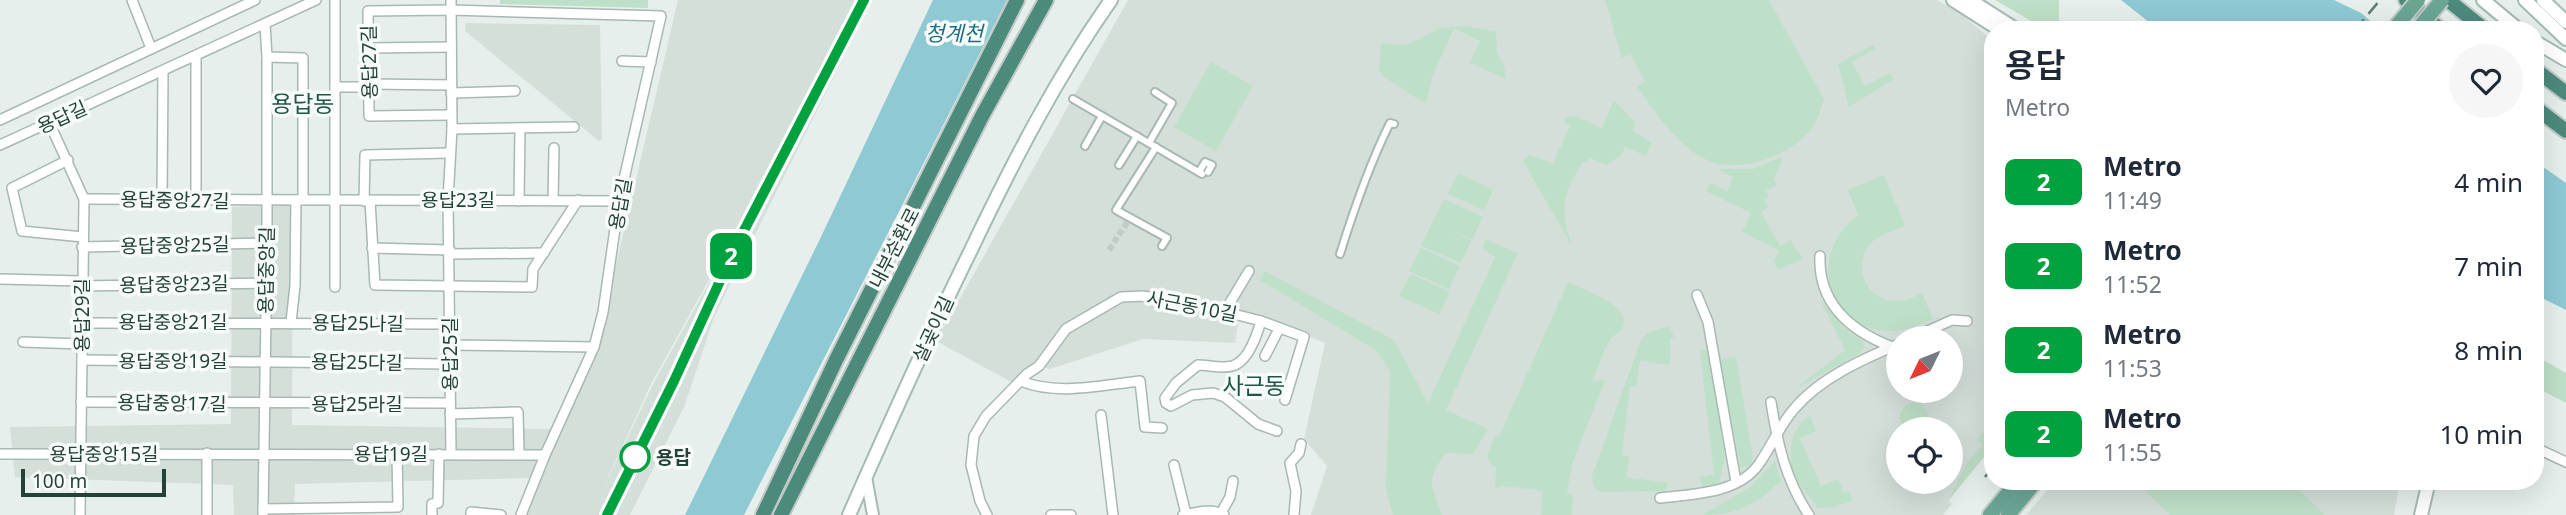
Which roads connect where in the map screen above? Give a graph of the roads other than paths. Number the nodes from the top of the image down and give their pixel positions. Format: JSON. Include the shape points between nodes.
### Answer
{"nodes":[{"id":1,"x":132,"y":0,"type":"edge"},
{"id":2,"x":255,"y":0,"type":"edge"},
{"id":3,"x":316,"y":0,"type":"edge"},
{"id":4,"x":335,"y":0,"type":"edge"},
{"id":5,"x":1017,"y":0,"type":"edge"},
{"id":6,"x":1046,"y":0,"type":"edge"},
{"id":7,"x":1103,"y":0,"type":"edge"},
{"id":8,"x":1111,"y":0,"type":"edge"},
{"id":9,"x":1953,"y":0,"type":"edge"},
{"id":10,"x":1970,"y":0,"type":"edge"},
{"id":11,"x":2406,"y":0,"type":"edge"},
{"id":12,"x":2418,"y":0,"type":"edge"},
{"id":13,"x":2442,"y":0,"type":"edge"},
{"id":14,"x":2448,"y":0,"type":"edge"},
{"id":15,"x":2483,"y":0,"type":"edge"},
{"id":16,"x":2525,"y":0,"type":"edge"},
{"id":17,"x":2543,"y":0,"type":"edge"},
{"id":18,"x":451,"y":5,"type":"edge"},
{"id":19,"x":1986,"y":21,"type":"edge"},
{"id":20,"x":2003,"y":21,"type":"edge"},
{"id":21,"x":2400,"y":21,"type":"edge"},
{"id":22,"x":2424,"y":21,"type":"edge"},
{"id":23,"x":2430,"y":21,"type":"edge"},
{"id":24,"x":2474,"y":21,"type":"edge"},
{"id":25,"x":2508,"y":21,"type":"edge"},
{"id":26,"x":2566,"y":22,"type":"edge"},
{"id":27,"x":265,"y":24,"type":"junction"},
{"id":28,"x":2566,"y":39,"type":"edge"},
{"id":29,"x":451,"y":47,"type":"junction"},
{"id":30,"x":2544,"y":47,"type":"edge"},
{"id":31,"x":151,"y":48,"type":"junction"},
{"id":32,"x":368,"y":48,"type":"junction"},
{"id":33,"x":196,"y":56,"type":"junction"},
{"id":34,"x":267,"y":57,"type":"junction"},
{"id":35,"x":2566,"y":60,"type":"edge"},
{"id":36,"x":622,"y":61,"type":"dead end"},
{"id":37,"x":651,"y":62,"type":"junction"},
{"id":38,"x":163,"y":71,"type":"junction"},
{"id":39,"x":2544,"y":76,"type":"edge"},
{"id":40,"x":369,"y":85,"type":"junction"},
{"id":41,"x":335,"y":87,"type":"junction"},
{"id":42,"x":451,"y":89,"type":"junction"},
{"id":43,"x":515,"y":92,"type":"dead end"},
{"id":44,"x":1155,"y":92,"type":"dead end"},
{"id":45,"x":2566,"y":93,"type":"edge"},
{"id":46,"x":1073,"y":99,"type":"dead end"},
{"id":47,"x":2544,"y":114,"type":"edge"},
{"id":48,"x":450,"y":115,"type":"junction"},
{"id":49,"x":1102,"y":116,"type":"junction"},
{"id":50,"x":0,"y":120,"type":"edge"},
{"id":51,"x":49,"y":122,"type":"junction"},
{"id":52,"x":1394,"y":124,"type":"dead end"},
{"id":53,"x":575,"y":127,"type":"dead end"},
{"id":54,"x":520,"y":128,"type":"junction"},
{"id":55,"x":452,"y":129,"type":"junction"},
{"id":56,"x":2566,"y":131,"type":"edge"},
{"id":57,"x":1137,"y":136,"type":"junction"},
{"id":58,"x":1149,"y":143,"type":"junction"},
{"id":59,"x":0,"y":145,"type":"edge"},
{"id":60,"x":1023,"y":146,"type":"junction"},
{"id":61,"x":1085,"y":146,"type":"dead end"},
{"id":62,"x":1156,"y":147,"type":"junction"},
{"id":63,"x":554,"y":148,"type":"dead end"},
{"id":64,"x":450,"y":153,"type":"junction"},
{"id":65,"x":68,"y":160,"type":"junction"},
{"id":66,"x":1119,"y":165,"type":"dead end"},
{"id":67,"x":1203,"y":173,"type":"dead end"},
{"id":68,"x":83,"y":199,"type":"junction"},
{"id":69,"x":162,"y":199,"type":"junction"},
{"id":70,"x":195,"y":200,"type":"junction"},
{"id":71,"x":300,"y":200,"type":"junction"},
{"id":72,"x":334,"y":200,"type":"junction"},
{"id":73,"x":267,"y":201,"type":"junction"},
{"id":74,"x":367,"y":201,"type":"junction"},
{"id":75,"x":448,"y":201,"type":"junction"},
{"id":76,"x":519,"y":201,"type":"junction"},
{"id":77,"x":553,"y":201,"type":"junction"},
{"id":78,"x":578,"y":201,"type":"junction"},
{"id":79,"x":619,"y":201,"type":"junction"},
{"id":80,"x":83,"y":237,"type":"junction"},
{"id":81,"x":267,"y":243,"type":"junction"},
{"id":82,"x":1162,"y":246,"type":"dead end"},
{"id":83,"x":82,"y":247,"type":"junction"},
{"id":84,"x":372,"y":248,"type":"junction"},
{"id":85,"x":450,"y":252,"type":"junction"},
{"id":86,"x":544,"y":253,"type":"junction"},
{"id":87,"x":1340,"y":254,"type":"dead end"},
{"id":88,"x":1820,"y":256,"type":"dead end"},
{"id":89,"x":1249,"y":271,"type":"dead end"},
{"id":90,"x":0,"y":279,"type":"edge"},
{"id":91,"x":266,"y":283,"type":"junction"},
{"id":92,"x":81,"y":284,"type":"junction"},
{"id":93,"x":335,"y":287,"type":"dead end"},
{"id":94,"x":450,"y":287,"type":"junction"},
{"id":95,"x":1697,"y":295,"type":"dead end"},
{"id":96,"x":1224,"y":311,"type":"junction"},
{"id":97,"x":1261,"y":321,"type":"junction"},
{"id":98,"x":1967,"y":321,"type":"dead end"},
{"id":99,"x":265,"y":322,"type":"junction"},
{"id":100,"x":290,"y":322,"type":"junction"},
{"id":101,"x":80,"y":323,"type":"junction"},
{"id":102,"x":450,"y":324,"type":"junction"},
{"id":103,"x":1939,"y":326,"type":"edge"},
{"id":104,"x":1279,"y":328,"type":"junction"},
{"id":105,"x":23,"y":342,"type":"dead end"},
{"id":106,"x":1886,"y":343,"type":"edge"},
{"id":107,"x":81,"y":344,"type":"junction"},
{"id":108,"x":450,"y":345,"type":"junction"},
{"id":109,"x":594,"y":347,"type":"junction"},
{"id":110,"x":1886,"y":349,"type":"edge"},
{"id":111,"x":1265,"y":356,"type":"dead end"},
{"id":112,"x":82,"y":360,"type":"junction"},
{"id":113,"x":264,"y":361,"type":"junction"},
{"id":114,"x":450,"y":363,"type":"junction"},
{"id":115,"x":1024,"y":378,"type":"junction"},
{"id":116,"x":1285,"y":400,"type":"dead end"},
{"id":117,"x":80,"y":402,"type":"junction"},
{"id":118,"x":1770,"y":402,"type":"dead end"},
{"id":119,"x":264,"y":404,"type":"junction"},
{"id":120,"x":450,"y":408,"type":"junction"},
{"id":121,"x":1101,"y":415,"type":"dead end"},
{"id":122,"x":1161,"y":428,"type":"dead end"},
{"id":123,"x":1277,"y":432,"type":"dead end"},
{"id":124,"x":1776,"y":438,"type":"junction"},
{"id":125,"x":1301,"y":444,"type":"dead end"},
{"id":126,"x":2544,"y":452,"type":"edge"},
{"id":127,"x":207,"y":453,"type":"junction"},
{"id":128,"x":397,"y":453,"type":"junction"},
{"id":129,"x":0,"y":454,"type":"edge"},
{"id":130,"x":80,"y":454,"type":"junction"},
{"id":131,"x":439,"y":454,"type":"junction"},
{"id":132,"x":451,"y":454,"type":"junction"},
{"id":133,"x":519,"y":454,"type":"junction"},
{"id":134,"x":263,"y":455,"type":"junction"},
{"id":135,"x":545,"y":455,"type":"junction"},
{"id":136,"x":2566,"y":462,"type":"edge"},
{"id":137,"x":1174,"y":465,"type":"dead end"},
{"id":138,"x":866,"y":476,"type":"junction"},
{"id":139,"x":1233,"y":481,"type":"dead end"},
{"id":140,"x":1737,"y":482,"type":"junction"},
{"id":141,"x":2011,"y":490,"type":"edge"},
{"id":142,"x":2029,"y":490,"type":"edge"},
{"id":143,"x":2422,"y":490,"type":"edge"},
{"id":144,"x":2427,"y":490,"type":"edge"},
{"id":145,"x":1660,"y":498,"type":"dead end"},
{"id":146,"x":263,"y":512,"type":"edge"},
{"id":147,"x":1223,"y":514,"type":"edge"},
{"id":148,"x":80,"y":515,"type":"edge"},
{"id":149,"x":207,"y":515,"type":"edge"},
{"id":150,"x":432,"y":515,"type":"edge"},
{"id":151,"x":471,"y":515,"type":"edge"},
{"id":152,"x":501,"y":515,"type":"edge"},
{"id":153,"x":521,"y":515,"type":"edge"},
{"id":154,"x":762,"y":515,"type":"edge"},
{"id":155,"x":782,"y":515,"type":"edge"},
{"id":156,"x":849,"y":515,"type":"edge"},
{"id":157,"x":873,"y":515,"type":"edge"},
{"id":158,"x":987,"y":515,"type":"edge"},
{"id":159,"x":1051,"y":515,"type":"edge"},
{"id":160,"x":1072,"y":515,"type":"edge"},
{"id":161,"x":1113,"y":515,"type":"edge"},
{"id":162,"x":1184,"y":515,"type":"edge"},
{"id":163,"x":1293,"y":515,"type":"edge"},
{"id":164,"x":1809,"y":515,"type":"edge"},
{"id":165,"x":1990,"y":515,"type":"edge"},
{"id":166,"x":2008,"y":515,"type":"edge"},
{"id":167,"x":2421,"y":515,"type":"edge"}],
"edges":[{"from":1,"to":31,"type":"street"},
{"from":2,"to":31,"type":"street"},
{"from":3,"to":27,"type":"street","name":"용답길"},
{"from":4,"to":41,"type":"street"},
{"from":5,"to":154,"type":"highway","name":"내부순환로"},
{"from":6,"to":155,"type":"highway","name":"내부순환로","via":[[982,116]]},
{"from":7,"to":60,"type":"main road","name":"살곶이길","via":[[1031,122]]},
{"from":8,"to":60,"type":"main road","name":"살곶이길"},
{"from":9,"to":19,"type":"main road"},
{"from":10,"to":20,"type":"main road"},
{"from":11,"to":23,"type":"highway"},
{"from":12,"to":21,"type":"main road","bridge":true},
{"from":13,"to":22,"type":"main road","bridge":true},
{"from":14,"to":24,"type":"highway"},
{"from":15,"to":25,"type":"main road"},
{"from":16,"to":28,"type":"main road"},
{"from":17,"to":26,"type":"main road"},
{"from":18,"to":29,"type":"street","name":"용답25길"},
{"from":18,"to":32,"type":"street","name":"용답27길","via":[[368,11]]},
{"from":18,"to":37,"type":"street","name":"용답길","via":[[661,16]]},
{"from":27,"to":33,"type":"street","name":"용답길"},
{"from":27,"to":34,"type":"street","name":"용답중앙길"},
{"from":29,"to":32,"type":"street"},
{"from":29,"to":42,"type":"street","name":"용답25길"},
{"from":30,"to":35,"type":"main road"},
{"from":31,"to":50,"type":"street"},
{"from":32,"to":40,"type":"street","name":"용답27길"},
{"from":33,"to":38,"type":"street","name":"용답길"},
{"from":33,"to":70,"type":"street"},
{"from":34,"to":71,"type":"street","via":[[303,58]]},
{"from":34,"to":73,"type":"street","name":"용답중앙길"},
{"from":36,"to":37,"type":"street"},
{"from":37,"to":79,"type":"street","name":"용답길"},
{"from":38,"to":51,"type":"street","name":"용답길"},
{"from":38,"to":69,"type":"street"},
{"from":39,"to":45,"type":"highway"},
{"from":40,"to":41,"type":"street"},
{"from":40,"to":42,"type":"street"},
{"from":40,"to":48,"type":"street","name":"용답27길","via":[[369,116]]},
{"from":41,"to":72,"type":"street"},
{"from":42,"to":43,"type":"street"},
{"from":42,"to":48,"type":"street","name":"용답25길"},
{"from":44,"to":58,"type":"street","via":[[1172,103]]},
{"from":46,"to":49,"type":"street"},
{"from":47,"to":56,"type":"highway"},
{"from":48,"to":55,"type":"street","name":"용답25길"},
{"from":49,"to":57,"type":"street"},
{"from":49,"to":61,"type":"street"},
{"from":51,"to":59,"type":"street","name":"용답길"},
{"from":51,"to":65,"type":"street","name":"용답29길"},
{"from":52,"to":87,"type":"street","via":[[1390,123],[1374,155]]},
{"from":53,"to":54,"type":"street"},
{"from":54,"to":55,"type":"street"},
{"from":54,"to":76,"type":"street"},
{"from":55,"to":64,"type":"street","name":"용답25길"},
{"from":57,"to":58,"type":"street"},
{"from":57,"to":66,"type":"street"},
{"from":58,"to":62,"type":"street"},
{"from":60,"to":138,"type":"main road","name":"살곶이길"},
{"from":62,"to":67,"type":"street"},
{"from":62,"to":82,"type":"street","via":[[1116,210],[1167,238]]},
{"from":63,"to":77,"type":"street"},
{"from":64,"to":74,"type":"street","via":[[365,155]]},
{"from":64,"to":75,"type":"street","name":"용답25길"},
{"from":65,"to":68,"type":"street","name":"용답29길"},
{"from":65,"to":80,"type":"street","via":[[12,188],[22,231]]},
{"from":68,"to":69,"type":"street","name":"용답중앙27길"},
{"from":68,"to":80,"type":"street","name":"용답29길"},
{"from":69,"to":70,"type":"street","name":"용답중앙27길"},
{"from":70,"to":73,"type":"street","name":"용답중앙27길"},
{"from":71,"to":72,"type":"street","name":"용답23길"},
{"from":71,"to":73,"type":"street","name":"용답23길"},
{"from":71,"to":100,"type":"street"},
{"from":72,"to":74,"type":"street","name":"용답23길"},
{"from":72,"to":93,"type":"street"},
{"from":73,"to":81,"type":"street","name":"용답중앙길"},
{"from":74,"to":75,"type":"street","name":"용답23길"},
{"from":74,"to":84,"type":"street"},
{"from":75,"to":76,"type":"street","name":"용답23길"},
{"from":75,"to":85,"type":"street","name":"용답25길"},
{"from":76,"to":77,"type":"street","name":"용답23길"},
{"from":77,"to":78,"type":"street","name":"용답23길"},
{"from":78,"to":79,"type":"street","name":"용답23길"},
{"from":78,"to":86,"type":"street"},
{"from":79,"to":109,"type":"street","name":"용답길"},
{"from":80,"to":83,"type":"street","name":"용답29길"},
{"from":81,"to":83,"type":"street","name":"용답중앙25길"},
{"from":81,"to":91,"type":"street","name":"용답중앙길"},
{"from":83,"to":92,"type":"street","name":"용답29길"},
{"from":84,"to":85,"type":"street"},
{"from":84,"to":94,"type":"street","via":[[375,285]]},
{"from":85,"to":86,"type":"street"},
{"from":85,"to":94,"type":"street","name":"용답25길"},
{"from":86,"to":94,"type":"street","via":[[533,269],[532,287]]},
{"from":88,"to":106,"type":"street","via":[[1819,270],[1831,304],[1869,338]]},
{"from":89,"to":96,"type":"street"},
{"from":90,"to":92,"type":"street","name":"용답중앙23길"},
{"from":91,"to":92,"type":"street","name":"용답중앙23길"},
{"from":91,"to":99,"type":"street","name":"용답중앙길"},
{"from":92,"to":101,"type":"street","name":"용답29길"},
{"from":94,"to":102,"type":"street","name":"용답25길"},
{"from":95,"to":140,"type":"street","via":[[1709,322]]},
{"from":96,"to":97,"type":"street","name":"사근동10길"},
{"from":96,"to":115,"type":"street","name":"사근동10길","via":[[1143,296],[1121,297],[1066,329],[1050,354]]},
{"from":97,"to":104,"type":"street","name":"사근동10길"},
{"from":97,"to":123,"type":"street","name":"사근동10길","via":[[1241,361],[1232,366],[1198,365],[1165,398],[1171,406],[1192,394],[1213,393]]},
{"from":98,"to":103,"type":"street","via":[[1952,320]]},
{"from":99,"to":100,"type":"street","name":"용답25나길"},
{"from":99,"to":101,"type":"street","name":"용답중앙21길"},
{"from":99,"to":113,"type":"street","name":"용답중앙길"},
{"from":100,"to":102,"type":"street","name":"용답25나길"},
{"from":101,"to":107,"type":"street","name":"용답29길"},
{"from":102,"to":108,"type":"street","name":"용답25길"},
{"from":104,"to":111,"type":"street"},
{"from":104,"to":116,"type":"street","name":"사근동10길","via":[[1304,337]]},
{"from":105,"to":107,"type":"street"},
{"from":107,"to":112,"type":"street","name":"용답29길"},
{"from":108,"to":109,"type":"street"},
{"from":108,"to":114,"type":"street","name":"용답25길"},
{"from":109,"to":135,"type":"street","name":"용답길"},
{"from":110,"to":124,"type":"street","via":[[1811,393],[1793,410]]},
{"from":112,"to":113,"type":"street","name":"용답중앙19길"},
{"from":112,"to":117,"type":"street","name":"용답29길"},
{"from":113,"to":114,"type":"street","name":"용답25다길"},
{"from":113,"to":119,"type":"street","name":"용답중앙길"},
{"from":114,"to":120,"type":"street","name":"용답25길"},
{"from":115,"to":122,"type":"street","via":[[1044,388],[1140,381],[1145,427]]},
{"from":115,"to":158,"type":"street","name":"사근동10길","via":[[986,416],[974,436],[971,465]]},
{"from":117,"to":119,"type":"street","name":"용답중앙17길"},
{"from":117,"to":130,"type":"street","name":"용답29길"},
{"from":118,"to":124,"type":"street"},
{"from":119,"to":120,"type":"street","name":"용답25라길"},
{"from":119,"to":134,"type":"street","name":"용답중앙길"},
{"from":120,"to":132,"type":"street","name":"용답25길"},
{"from":120,"to":133,"type":"street","via":[[519,412]]},
{"from":121,"to":161,"type":"street"},
{"from":124,"to":140,"type":"street","via":[[1758,458],[1756,468]]},
{"from":124,"to":164,"type":"street","via":[[1786,472]]},
{"from":125,"to":163,"type":"street","via":[[1290,463],[1296,491]]},
{"from":126,"to":136,"type":"street"},
{"from":127,"to":130,"type":"street","name":"용답중앙15길"},
{"from":127,"to":134,"type":"street","name":"용답중앙15길"},
{"from":127,"to":149,"type":"street"},
{"from":128,"to":131,"type":"street","name":"용답19길"},
{"from":128,"to":134,"type":"street","name":"용답19길"},
{"from":128,"to":146,"type":"street","via":[[398,507]]},
{"from":129,"to":130,"type":"street","name":"용답중앙15길"},
{"from":130,"to":148,"type":"street","name":"용답29길"},
{"from":131,"to":132,"type":"street","name":"용답19길"},
{"from":131,"to":150,"type":"street","via":[[438,503],[432,504]]},
{"from":132,"to":133,"type":"street","name":"용답19길"},
{"from":133,"to":135,"type":"street","name":"용답19길"},
{"from":134,"to":146,"type":"street","name":"용답중앙길"},
{"from":135,"to":153,"type":"street","name":"용답길"},
{"from":137,"to":162,"type":"street"},
{"from":138,"to":156,"type":"main road","name":"살곶이길"},
{"from":138,"to":157,"type":"street"},
{"from":139,"to":147,"type":"street"},
{"from":140,"to":145,"type":"street","via":[[1710,493]]},
{"from":141,"to":165,"type":"main road"},
{"from":142,"to":166,"type":"main road"},
{"from":143,"to":167,"type":"main road"},
{"from":144,"to":167,"type":"main road"},
{"from":147,"to":162,"type":"street"},
{"from":151,"to":152,"type":"street"},
{"from":159,"to":160,"type":"street"}]}
